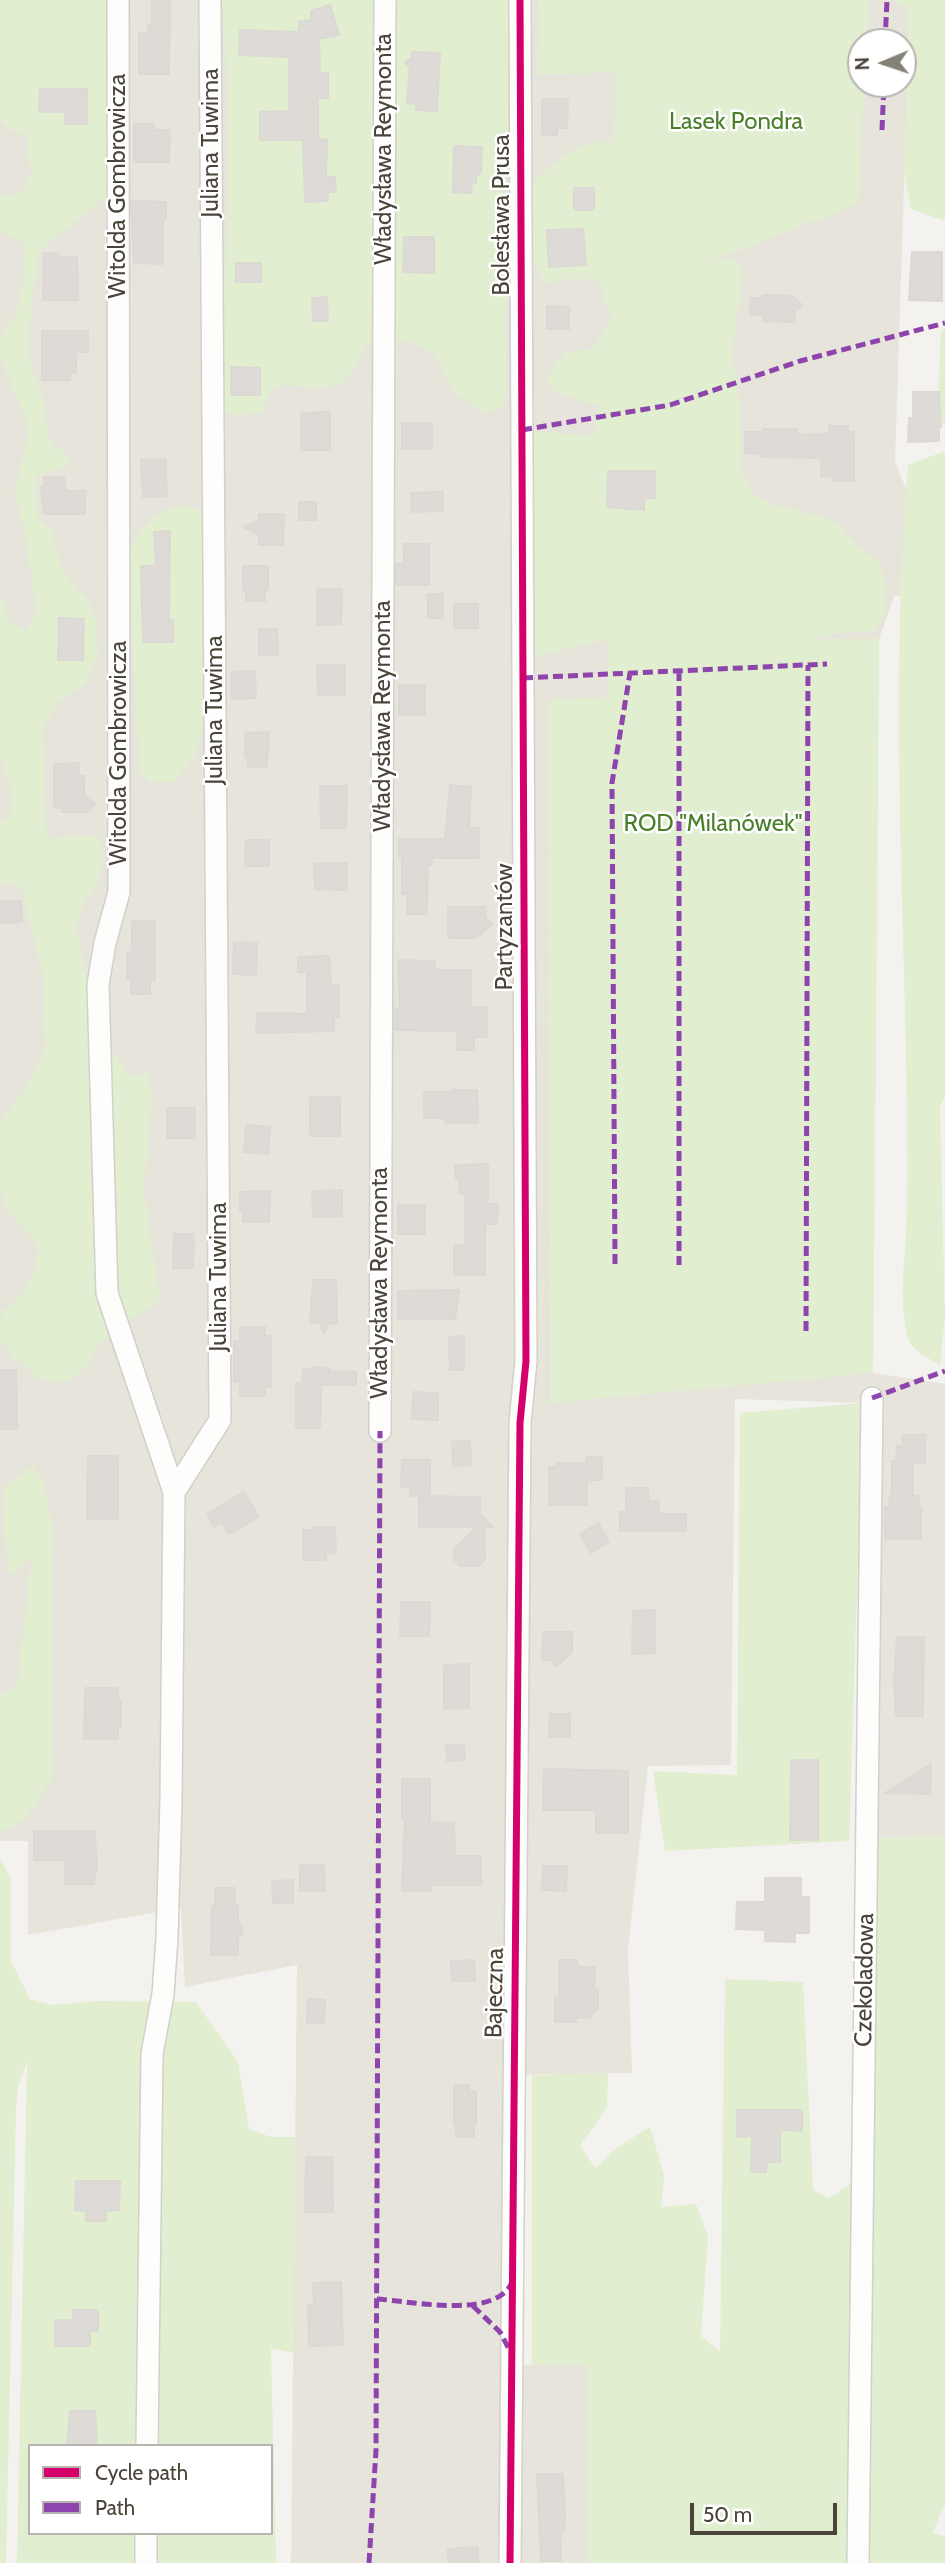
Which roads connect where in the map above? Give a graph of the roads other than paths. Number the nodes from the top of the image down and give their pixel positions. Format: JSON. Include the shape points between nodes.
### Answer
{"nodes":[{"id":1,"x":118,"y":0,"type":"edge"},
{"id":2,"x":210,"y":0,"type":"edge"},
{"id":3,"x":385,"y":0,"type":"edge"},
{"id":4,"x":520,"y":0,"type":"edge"},
{"id":5,"x":522,"y":430,"type":"joint"},
{"id":6,"x":873,"y":1398,"type":"dead end"},
{"id":7,"x":520,"y":1423,"type":"joint"},
{"id":8,"x":380,"y":1432,"type":"dead end"},
{"id":9,"x":174,"y":1492,"type":"junction"},
{"id":10,"x":147,"y":2444,"type":"edge"},
{"id":11,"x":146,"y":2535,"type":"edge"},
{"id":12,"x":146,"y":2563,"type":"edge"},
{"id":13,"x":510,"y":2563,"type":"edge"},
{"id":14,"x":858,"y":2563,"type":"edge"}],
"edges":[{"from":1,"to":9,"type":"street","name":"Witolda Gombrowicza","via":[[119,892],[98,984],[107,1293]]},
{"from":2,"to":9,"type":"street","name":"Juliana Tuwima","via":[[219,1420]]},
{"from":3,"to":8,"type":"street","name":"Władysława Reymonta"},
{"from":4,"to":5,"type":"street","name":"Bolesława Prusa"},
{"from":5,"to":7,"type":"street","name":"Partyzantów","via":[[526,1361]]},
{"from":6,"to":14,"type":"street","name":"Czekoladowa"},
{"from":7,"to":13,"type":"street","name":"Bajeczna"},
{"from":9,"to":10,"type":"street","via":[[167,1938],[152,2054]]},
{"from":11,"to":12,"type":"street"}]}
